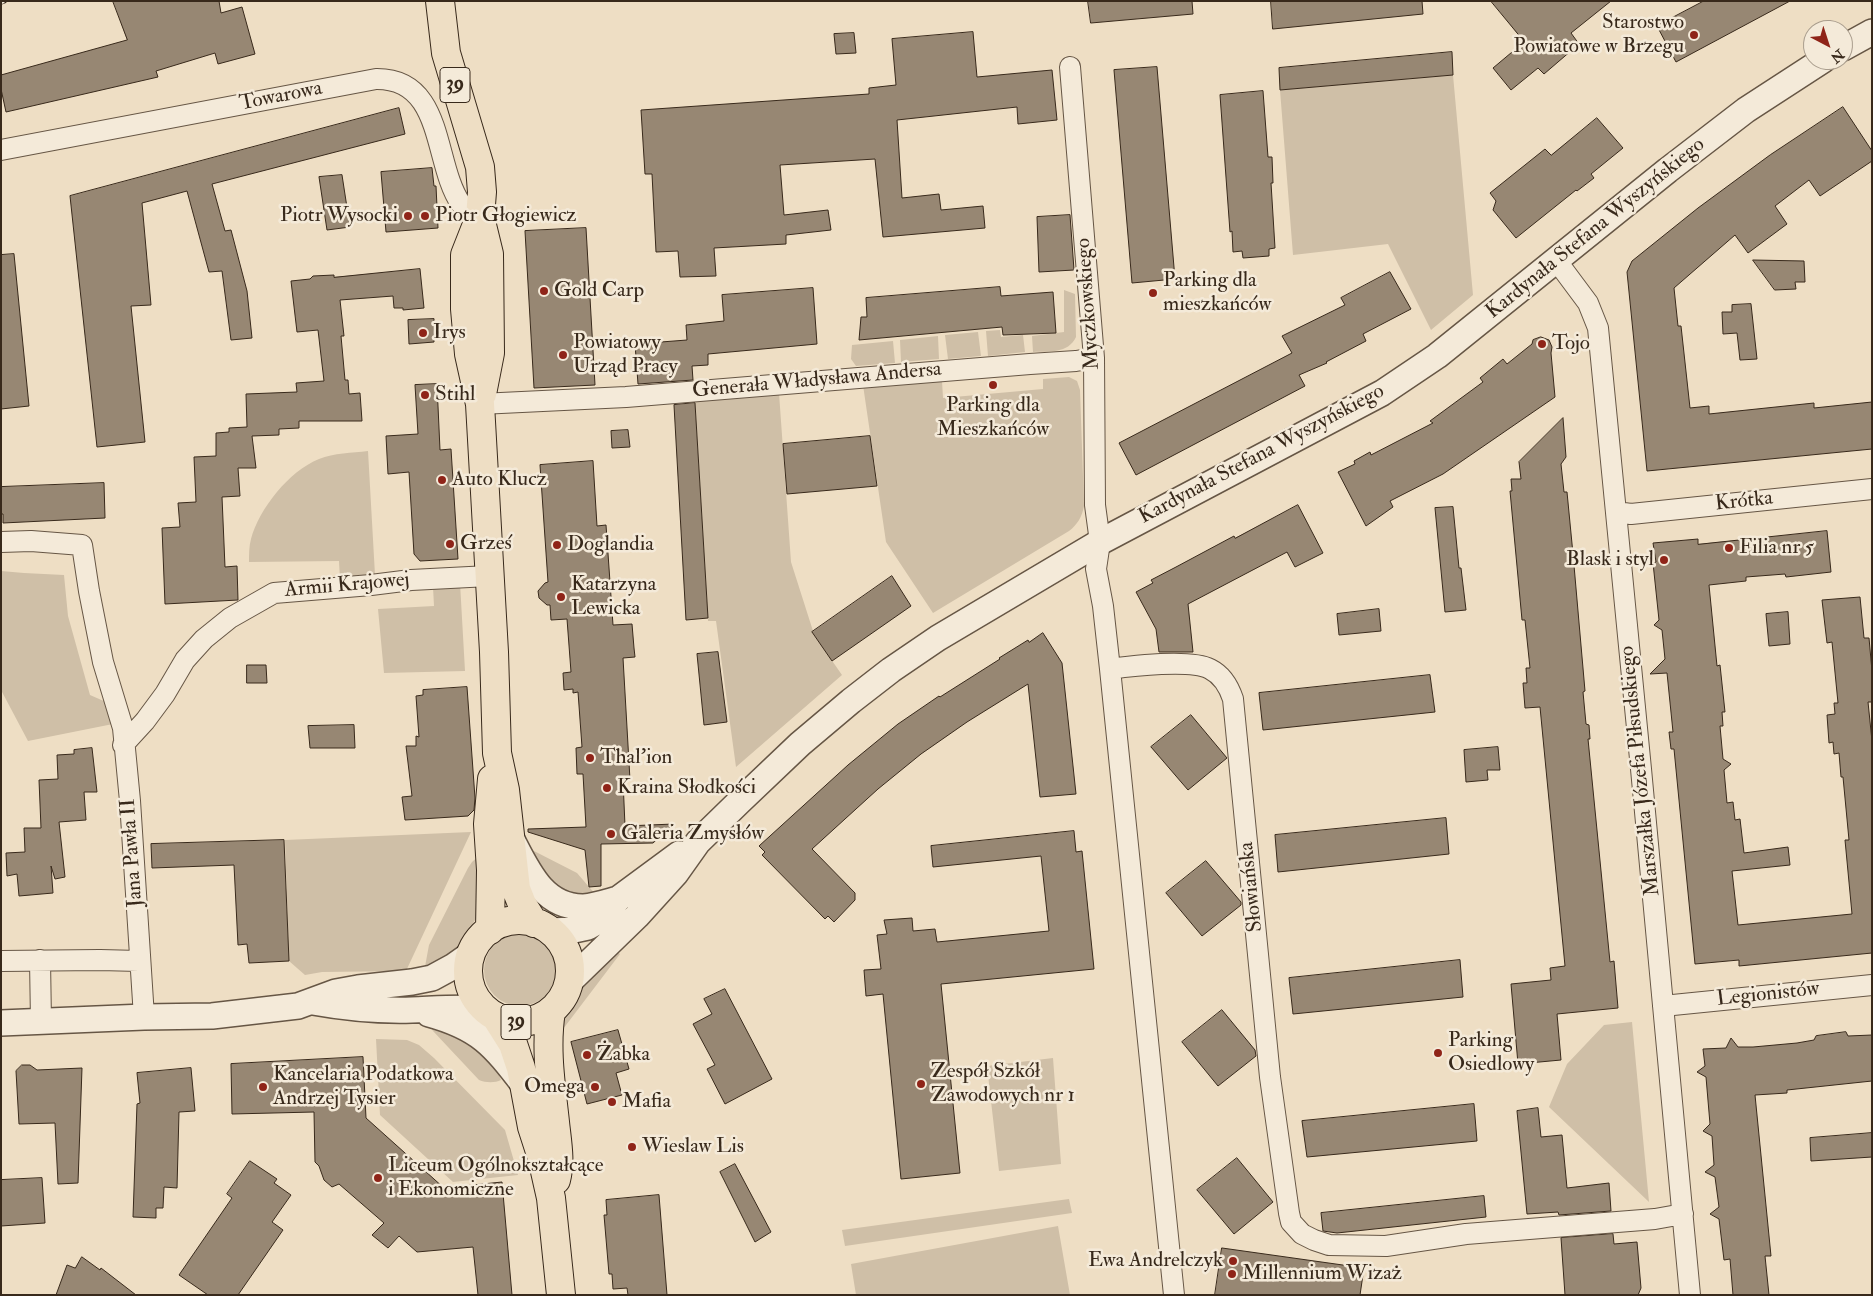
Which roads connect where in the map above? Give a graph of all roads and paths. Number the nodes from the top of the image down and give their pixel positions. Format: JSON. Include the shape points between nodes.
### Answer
{"nodes":[{"id":1,"x":440,"y":1,"type":"edge"},
{"id":2,"x":1872,"y":32,"type":"edge"},
{"id":3,"x":1853,"y":42,"type":"edge"},
{"id":4,"x":1070,"y":67,"type":"dead end"},
{"id":5,"x":1808,"y":70,"type":"edge"},
{"id":6,"x":1,"y":150,"type":"edge"},
{"id":7,"x":480,"y":217,"type":"junction"},
{"id":8,"x":1556,"y":260,"type":"junction"},
{"id":9,"x":1094,"y":358,"type":"junction"},
{"id":10,"x":480,"y":404,"type":"junction"},
{"id":11,"x":1872,"y":489,"type":"edge"},
{"id":12,"x":1616,"y":512,"type":"junction"},
{"id":13,"x":1,"y":542,"type":"edge"},
{"id":14,"x":1100,"y":542,"type":"junction"},
{"id":15,"x":489,"y":576,"type":"junction"},
{"id":16,"x":1110,"y":669,"type":"junction"},
{"id":17,"x":123,"y":745,"type":"junction"},
{"id":18,"x":497,"y":753,"type":"junction"},
{"id":19,"x":510,"y":838,"type":"junction"},
{"id":20,"x":698,"y":842,"type":"junction"},
{"id":21,"x":618,"y":899,"type":"junction"},
{"id":22,"x":542,"y":927,"type":"junction"},
{"id":23,"x":490,"y":930,"type":"junction"},
{"id":24,"x":471,"y":954,"type":"junction"},
{"id":25,"x":40,"y":960,"type":"junction"},
{"id":26,"x":1,"y":961,"type":"edge"},
{"id":27,"x":139,"y":961,"type":"junction"},
{"id":28,"x":569,"y":982,"type":"junction"},
{"id":29,"x":1872,"y":985,"type":"edge"},
{"id":30,"x":310,"y":1002,"type":"junction"},
{"id":31,"x":1663,"y":1006,"type":"junction"},
{"id":32,"x":412,"y":1010,"type":"junction"},
{"id":33,"x":552,"y":1011,"type":"junction"},
{"id":34,"x":491,"y":1013,"type":"junction"},
{"id":35,"x":144,"y":1016,"type":"junction"},
{"id":36,"x":40,"y":1022,"type":"junction"},
{"id":37,"x":1,"y":1024,"type":"edge"},
{"id":38,"x":524,"y":1086,"type":"junction"},
{"id":39,"x":551,"y":1198,"type":"junction"},
{"id":40,"x":1683,"y":1214,"type":"junction"},
{"id":41,"x":561,"y":1295,"type":"edge"},
{"id":42,"x":1174,"y":1295,"type":"edge"},
{"id":43,"x":1690,"y":1295,"type":"edge"}],
"edges":[{"from":1,"to":7,"type":"main road","number":"39","via":[[446,53],[480,168]]},
{"from":2,"to":3,"type":"street"},
{"from":4,"to":9,"type":"street","name":"Myczkowskiego"},
{"from":5,"to":8,"type":"street","name":"Kardynała Stefana Wyszyńskiego","via":[[1746,110]]},
{"from":6,"to":7,"type":"street","name":"Towarowa","via":[[376,79],[390,79],[415,93],[422,103],[434,124],[454,192],[462,206]]},
{"from":7,"to":10,"type":"main road","number":"39","via":[[489,254],[490,353]]},
{"from":8,"to":12,"type":"street","name":"Marszałka Józefa Piłsudskiego","via":[[1588,303],[1598,328]]},
{"from":8,"to":14,"type":"street","name":"Kardynała Stefana Wyszyńskiego","via":[[1437,356],[1382,393]]},
{"from":9,"to":10,"type":"street","name":"Generała Władysława Andersa","via":[[660,394]]},
{"from":9,"to":14,"type":"street","name":"Myczkowskiego","via":[[1095,505]]},
{"from":10,"to":15,"type":"main road","number":"39"},
{"from":11,"to":12,"type":"street","name":"Krótka","via":[[1631,514]]},
{"from":12,"to":31,"type":"street","name":"Marszałka Józefa Piłsudskiego"},
{"from":13,"to":17,"type":"street","name":"Jana Pawła II","via":[[82,546],[103,662],[123,728]]},
{"from":14,"to":16,"type":"street","via":[[1096,569],[1104,606]]},
{"from":14,"to":20,"type":"street","name":"Kardynała Stefana Wyszyńskiego","via":[[938,638],[891,670],[800,744]]},
{"from":15,"to":17,"type":"street","name":"Armii Krajowej","via":[[274,592],[230,618],[204,639],[184,660],[165,694]]},
{"from":15,"to":18,"type":"main road","number":"39"},
{"from":16,"to":40,"type":"street","name":"Słowiańska","via":[[1145,664],[1201,666],[1217,674],[1229,687],[1233,699],[1270,1077],[1289,1213],[1291,1222],[1302,1234],[1329,1245],[1386,1246],[1466,1234]]},
{"from":16,"to":42,"type":"street"},
{"from":17,"to":27,"type":"street","name":"Jana Pawła II","via":[[130,801]]},
{"from":18,"to":19,"type":"main road","number":"39"},
{"from":18,"to":23,"type":"main road","number":"39","via":[[490,784],[488,824]]},
{"from":19,"to":21,"type":"street","via":[[531,876],[553,899],[585,907]]},
{"from":19,"to":22,"type":"main road","number":"39","via":[[516,889],[522,904]]},
{"from":20,"to":21,"type":"street","name":"Kardynała Stefana Wyszyńskiego"},
{"from":20,"to":28,"type":"street","name":"Kardynała Stefana Wyszyńskiego","via":[[649,903]]},
{"from":21,"to":22,"type":"street","name":"Kardynała Stefana Wyszyńskiego","via":[[602,919],[588,927],[574,930]]},
{"from":22,"to":23,"type":"main road","via":[[523,920],[511,921]]},
{"from":22,"to":28,"type":"main road","number":"39","via":[[560,940],[567,953]]},
{"from":23,"to":24,"type":"main road"},
{"from":24,"to":30,"type":"street","via":[[432,978],[336,992]]},
{"from":24,"to":34,"type":"main road","number":"39","via":[[469,978],[474,995]]},
{"from":25,"to":26,"type":"street"},
{"from":25,"to":27,"type":"street"},
{"from":25,"to":36,"type":"street"},
{"from":27,"to":35,"type":"street","name":"Jana Pawła II"},
{"from":28,"to":33,"type":"main road","number":"39","via":[[566,993]]},
{"from":29,"to":31,"type":"street","name":"Legionistów"},
{"from":30,"to":32,"type":"street","via":[[343,1008]]},
{"from":30,"to":35,"type":"street","via":[[212,1016]]},
{"from":31,"to":40,"type":"street","name":"Marszałka Józefa Piłsudskiego"},
{"from":32,"to":34,"type":"street","via":[[460,1007]]},
{"from":32,"to":38,"type":"street","via":[[444,1018],[478,1034]]},
{"from":33,"to":34,"type":"main road","number":"39","via":[[539,1019],[525,1022],[510,1022]]},
{"from":33,"to":39,"type":"main road","number":"39","via":[[548,1050],[559,1168]]},
{"from":34,"to":38,"type":"main road","number":"39","via":[[513,1044]]},
{"from":35,"to":36,"type":"street"},
{"from":36,"to":37,"type":"street"},
{"from":38,"to":39,"type":"main road","number":"39"},
{"from":39,"to":41,"type":"main road","number":"39"},
{"from":40,"to":43,"type":"street","name":"Marszałka Józefa Piłsudskiego"}]}
